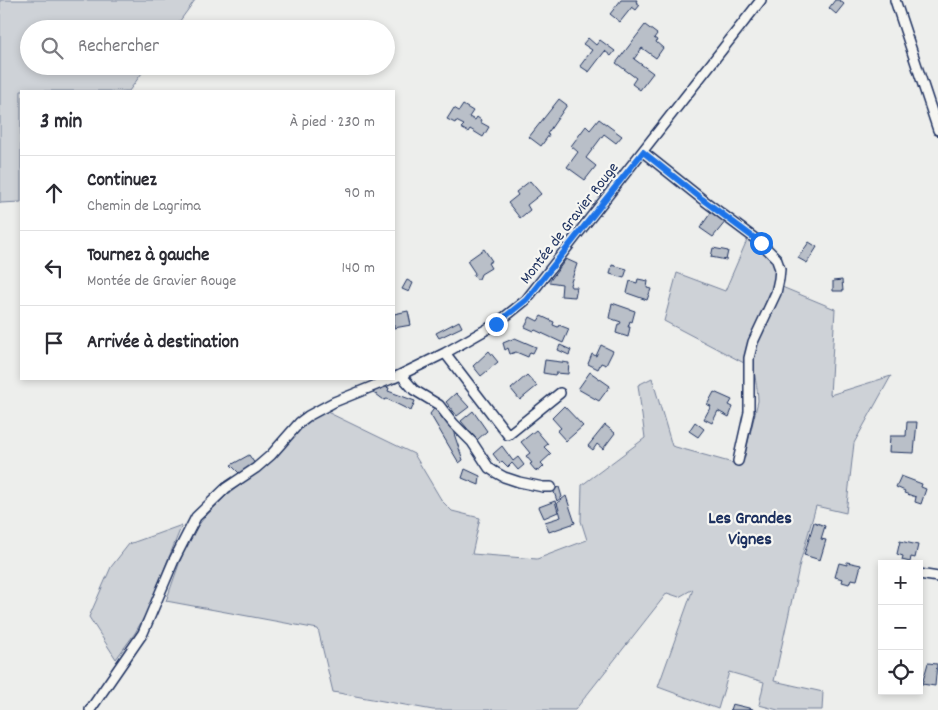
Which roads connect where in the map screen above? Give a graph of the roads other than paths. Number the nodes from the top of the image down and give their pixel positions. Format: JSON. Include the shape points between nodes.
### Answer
{"nodes":[{"id":1,"x":761,"y":0,"type":"edge"},
{"id":2,"x":895,"y":0,"type":"edge"},
{"id":3,"x":938,"y":130,"type":"edge"},
{"id":4,"x":643,"y":152,"type":"junction"},
{"id":5,"x":445,"y":353,"type":"junction"},
{"id":6,"x":395,"y":377,"type":"edge"},
{"id":7,"x":388,"y":380,"type":"edge"},
{"id":8,"x":560,"y":393,"type":"dead end"},
{"id":9,"x":738,"y":461,"type":"dead end"},
{"id":10,"x":550,"y":487,"type":"dead end"},
{"id":11,"x":923,"y":575,"type":"edge"},
{"id":12,"x":938,"y":577,"type":"edge"},
{"id":13,"x":90,"y":710,"type":"edge"}],
"edges":[{"from":1,"to":4,"type":"street","name":"Montée de Gravier Rouge"},
{"from":2,"to":3,"type":"street"},
{"from":4,"to":5,"type":"street","name":"Montée de Gravier Rouge","via":[[526,300],[496,324]]},
{"from":4,"to":9,"type":"street","via":[[761,243],[776,258],[780,269],[776,293],[749,358],[749,412]]},
{"from":5,"to":6,"type":"street","name":"Montée de Gravier Rouge"},
{"from":5,"to":8,"type":"street","via":[[508,435]]},
{"from":6,"to":10,"type":"street","via":[[439,404],[472,442],[489,468],[519,482]]},
{"from":7,"to":13,"type":"street","name":"Montée de Gravier Rouge","via":[[308,416],[264,462],[226,488],[196,517],[143,633]]},
{"from":11,"to":12,"type":"street"}]}
